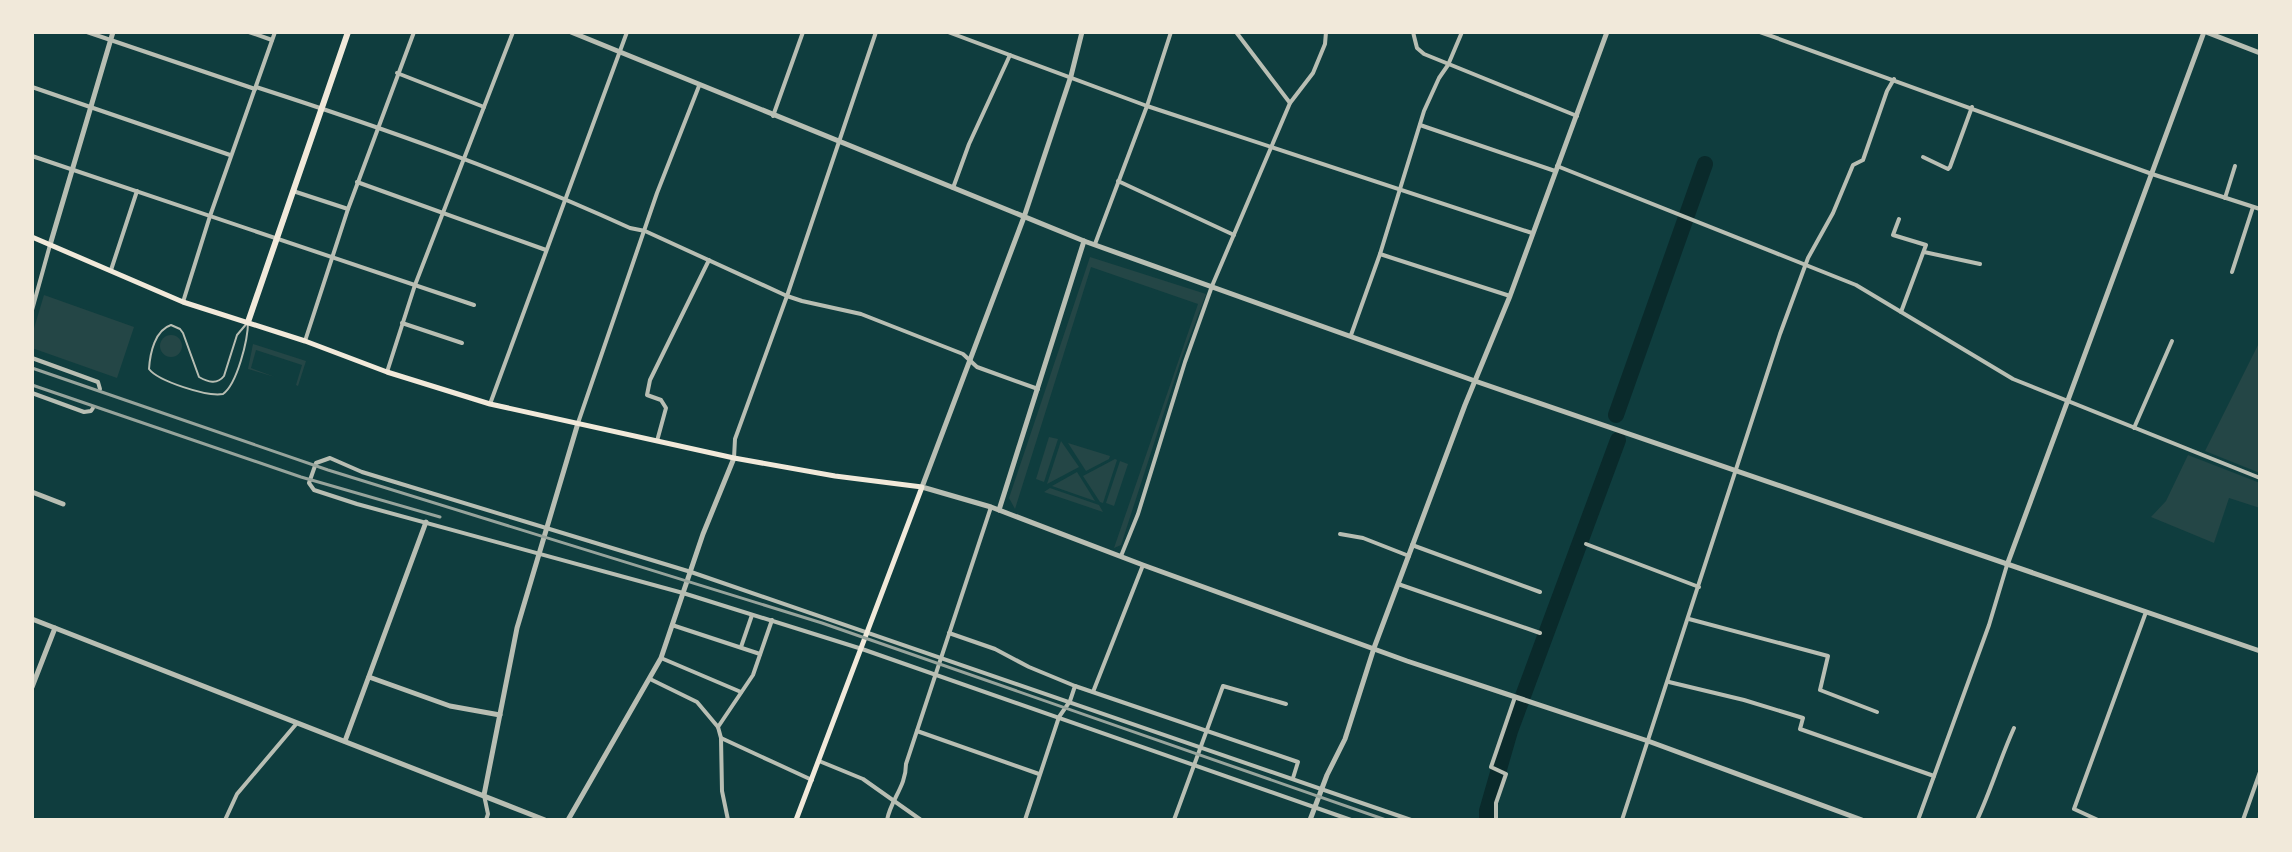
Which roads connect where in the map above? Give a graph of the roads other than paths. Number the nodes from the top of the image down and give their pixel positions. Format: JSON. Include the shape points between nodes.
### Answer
{"nodes":[{"id":1,"x":87,"y":32,"type":"edge"},
{"id":2,"x":249,"y":32,"type":"edge"},
{"id":3,"x":275,"y":32,"type":"edge"},
{"id":4,"x":348,"y":32,"type":"edge"},
{"id":5,"x":414,"y":32,"type":"edge"},
{"id":6,"x":513,"y":32,"type":"edge"},
{"id":7,"x":571,"y":32,"type":"edge"},
{"id":8,"x":627,"y":32,"type":"edge"},
{"id":9,"x":803,"y":32,"type":"edge"},
{"id":10,"x":876,"y":32,"type":"edge"},
{"id":11,"x":948,"y":32,"type":"edge"},
{"id":12,"x":1082,"y":32,"type":"edge"},
{"id":13,"x":1171,"y":32,"type":"edge"},
{"id":14,"x":1236,"y":32,"type":"edge"},
{"id":15,"x":1326,"y":32,"type":"edge"},
{"id":16,"x":1413,"y":32,"type":"edge"},
{"id":17,"x":1462,"y":32,"type":"edge"},
{"id":18,"x":1607,"y":32,"type":"edge"},
{"id":19,"x":1760,"y":32,"type":"edge"},
{"id":20,"x":2205,"y":32,"type":"edge"},
{"id":21,"x":112,"y":36,"type":"edge"},
{"id":22,"x":272,"y":40,"type":"junction"},
{"id":23,"x":620,"y":52,"type":"junction"},
{"id":24,"x":2260,"y":53,"type":"edge"},
{"id":25,"x":1010,"y":55,"type":"junction"},
{"id":26,"x":1448,"y":65,"type":"junction"},
{"id":27,"x":397,"y":73,"type":"junction"},
{"id":28,"x":1071,"y":76,"type":"junction"},
{"id":29,"x":1894,"y":79,"type":"junction"},
{"id":30,"x":699,"y":86,"type":"junction"},
{"id":31,"x":32,"y":87,"type":"edge"},
{"id":32,"x":255,"y":88,"type":"junction"},
{"id":33,"x":1290,"y":103,"type":"junction"},
{"id":34,"x":1147,"y":106,"type":"junction"},
{"id":35,"x":91,"y":107,"type":"junction"},
{"id":36,"x":485,"y":107,"type":"junction"},
{"id":37,"x":1972,"y":107,"type":"junction"},
{"id":38,"x":322,"y":109,"type":"junction"},
{"id":39,"x":773,"y":116,"type":"junction"},
{"id":40,"x":1577,"y":116,"type":"junction"},
{"id":41,"x":1420,"y":125,"type":"junction"},
{"id":42,"x":377,"y":127,"type":"junction"},
{"id":43,"x":838,"y":142,"type":"junction"},
{"id":44,"x":1272,"y":147,"type":"junction"},
{"id":45,"x":32,"y":156,"type":"edge"},
{"id":46,"x":231,"y":156,"type":"junction"},
{"id":47,"x":1923,"y":157,"type":"dead end"},
{"id":48,"x":464,"y":158,"type":"junction"},
{"id":49,"x":2235,"y":166,"type":"dead end"},
{"id":50,"x":73,"y":169,"type":"junction"},
{"id":51,"x":1556,"y":169,"type":"junction"},
{"id":52,"x":2152,"y":174,"type":"junction"},
{"id":53,"x":1118,"y":181,"type":"junction"},
{"id":54,"x":357,"y":182,"type":"junction"},
{"id":55,"x":953,"y":188,"type":"junction"},
{"id":56,"x":1401,"y":189,"type":"junction"},
{"id":57,"x":137,"y":191,"type":"junction"},
{"id":58,"x":293,"y":191,"type":"junction"},
{"id":59,"x":564,"y":198,"type":"junction"},
{"id":60,"x":2225,"y":198,"type":"junction"},
{"id":61,"x":2253,"y":207,"type":"junction"},
{"id":62,"x":348,"y":209,"type":"junction"},
{"id":63,"x":2260,"y":209,"type":"edge"},
{"id":64,"x":442,"y":214,"type":"junction"},
{"id":65,"x":210,"y":216,"type":"junction"},
{"id":66,"x":1024,"y":217,"type":"junction"},
{"id":67,"x":1899,"y":219,"type":"dead end"},
{"id":68,"x":645,"y":231,"type":"junction"},
{"id":69,"x":1532,"y":233,"type":"junction"},
{"id":70,"x":1234,"y":235,"type":"junction"},
{"id":71,"x":32,"y":237,"type":"edge"},
{"id":72,"x":276,"y":239,"type":"junction"},
{"id":73,"x":1084,"y":241,"type":"junction"},
{"id":74,"x":1095,"y":244,"type":"junction"},
{"id":75,"x":50,"y":245,"type":"junction"},
{"id":76,"x":546,"y":250,"type":"junction"},
{"id":77,"x":1923,"y":252,"type":"junction"},
{"id":78,"x":1380,"y":254,"type":"junction"},
{"id":79,"x":332,"y":256,"type":"junction"},
{"id":80,"x":709,"y":260,"type":"junction"},
{"id":81,"x":1980,"y":264,"type":"dead end"},
{"id":82,"x":1806,"y":265,"type":"junction"},
{"id":83,"x":111,"y":270,"type":"junction"},
{"id":84,"x":2232,"y":272,"type":"dead end"},
{"id":85,"x":415,"y":285,"type":"junction"},
{"id":86,"x":1212,"y":286,"type":"junction"},
{"id":87,"x":787,"y":296,"type":"junction"},
{"id":88,"x":1510,"y":296,"type":"junction"},
{"id":89,"x":183,"y":302,"type":"junction"},
{"id":90,"x":474,"y":305,"type":"dead end"},
{"id":91,"x":32,"y":310,"type":"edge"},
{"id":92,"x":1901,"y":312,"type":"junction"},
{"id":93,"x":248,"y":322,"type":"junction"},
{"id":94,"x":402,"y":323,"type":"junction"},
{"id":95,"x":1351,"y":335,"type":"junction"},
{"id":96,"x":305,"y":341,"type":"junction"},
{"id":97,"x":2172,"y":341,"type":"dead end"},
{"id":98,"x":462,"y":343,"type":"dead end"},
{"id":99,"x":32,"y":358,"type":"edge"},
{"id":100,"x":970,"y":361,"type":"junction"},
{"id":101,"x":387,"y":372,"type":"junction"},
{"id":102,"x":1475,"y":381,"type":"junction"},
{"id":103,"x":100,"y":389,"type":"dead end"},
{"id":104,"x":1038,"y":389,"type":"junction"},
{"id":105,"x":32,"y":393,"type":"edge"},
{"id":106,"x":2068,"y":402,"type":"junction"},
{"id":107,"x":490,"y":404,"type":"junction"},
{"id":108,"x":93,"y":408,"type":"dead end"},
{"id":109,"x":578,"y":423,"type":"junction"},
{"id":110,"x":2134,"y":428,"type":"junction"},
{"id":111,"x":657,"y":441,"type":"junction"},
{"id":112,"x":734,"y":458,"type":"junction"},
{"id":113,"x":1737,"y":471,"type":"junction"},
{"id":114,"x":2260,"y":478,"type":"edge"},
{"id":115,"x":922,"y":487,"type":"junction"},
{"id":116,"x":32,"y":492,"type":"edge"},
{"id":117,"x":63,"y":504,"type":"dead end"},
{"id":118,"x":991,"y":507,"type":"junction"},
{"id":119,"x":999,"y":510,"type":"junction"},
{"id":120,"x":426,"y":522,"type":"junction"},
{"id":121,"x":548,"y":528,"type":"junction"},
{"id":122,"x":1340,"y":534,"type":"dead end"},
{"id":123,"x":1586,"y":544,"type":"dead end"},
{"id":124,"x":1412,"y":545,"type":"junction"},
{"id":125,"x":539,"y":553,"type":"junction"},
{"id":126,"x":1409,"y":556,"type":"junction"},
{"id":127,"x":1121,"y":557,"type":"junction"},
{"id":128,"x":1143,"y":565,"type":"junction"},
{"id":129,"x":2007,"y":565,"type":"junction"},
{"id":130,"x":691,"y":572,"type":"junction"},
{"id":131,"x":1398,"y":584,"type":"junction"},
{"id":132,"x":1699,"y":587,"type":"junction"},
{"id":133,"x":1540,"y":592,"type":"dead end"},
{"id":134,"x":683,"y":593,"type":"junction"},
{"id":135,"x":2146,"y":612,"type":"junction"},
{"id":136,"x":752,"y":615,"type":"junction"},
{"id":137,"x":32,"y":619,"type":"edge"},
{"id":138,"x":1689,"y":619,"type":"junction"},
{"id":139,"x":772,"y":620,"type":"junction"},
{"id":140,"x":672,"y":625,"type":"junction"},
{"id":141,"x":55,"y":628,"type":"junction"},
{"id":142,"x":869,"y":632,"type":"junction"},
{"id":143,"x":949,"y":633,"type":"junction"},
{"id":144,"x":1540,"y":633,"type":"dead end"},
{"id":145,"x":741,"y":647,"type":"junction"},
{"id":146,"x":1374,"y":648,"type":"junction"},
{"id":147,"x":862,"y":649,"type":"junction"},
{"id":148,"x":2260,"y":651,"type":"edge"},
{"id":149,"x":760,"y":654,"type":"junction"},
{"id":150,"x":943,"y":657,"type":"junction"},
{"id":151,"x":661,"y":658,"type":"junction"},
{"id":152,"x":935,"y":675,"type":"junction"},
{"id":153,"x":369,"y":677,"type":"junction"},
{"id":154,"x":650,"y":679,"type":"junction"},
{"id":155,"x":1669,"y":682,"type":"junction"},
{"id":156,"x":1075,"y":686,"type":"junction"},
{"id":157,"x":32,"y":687,"type":"edge"},
{"id":158,"x":741,"y":692,"type":"junction"},
{"id":159,"x":1093,"y":692,"type":"junction"},
{"id":160,"x":1515,"y":697,"type":"junction"},
{"id":161,"x":1070,"y":701,"type":"junction"},
{"id":162,"x":1286,"y":704,"type":"dead end"},
{"id":163,"x":1877,"y":712,"type":"dead end"},
{"id":164,"x":500,"y":715,"type":"junction"},
{"id":165,"x":1059,"y":717,"type":"junction"},
{"id":166,"x":297,"y":723,"type":"junction"},
{"id":167,"x":718,"y":727,"type":"junction"},
{"id":168,"x":2014,"y":728,"type":"dead end"},
{"id":169,"x":1206,"y":730,"type":"junction"},
{"id":170,"x":917,"y":731,"type":"junction"},
{"id":171,"x":721,"y":738,"type":"junction"},
{"id":172,"x":345,"y":741,"type":"junction"},
{"id":173,"x":1648,"y":741,"type":"junction"},
{"id":174,"x":1200,"y":745,"type":"junction"},
{"id":175,"x":819,"y":761,"type":"junction"},
{"id":176,"x":1193,"y":765,"type":"junction"},
{"id":177,"x":2260,"y":772,"type":"edge"},
{"id":178,"x":1039,"y":774,"type":"junction"},
{"id":179,"x":1934,"y":776,"type":"junction"},
{"id":180,"x":1293,"y":778,"type":"junction"},
{"id":181,"x":812,"y":780,"type":"junction"},
{"id":182,"x":2258,"y":782,"type":"edge"},
{"id":183,"x":1322,"y":788,"type":"junction"},
{"id":184,"x":484,"y":795,"type":"junction"},
{"id":185,"x":893,"y":800,"type":"junction"},
{"id":186,"x":1315,"y":807,"type":"junction"},
{"id":187,"x":225,"y":820,"type":"edge"},
{"id":188,"x":486,"y":820,"type":"edge"},
{"id":189,"x":545,"y":820,"type":"edge"},
{"id":190,"x":568,"y":820,"type":"edge"},
{"id":191,"x":728,"y":820,"type":"edge"},
{"id":192,"x":796,"y":820,"type":"edge"},
{"id":193,"x":887,"y":820,"type":"edge"},
{"id":194,"x":921,"y":820,"type":"edge"},
{"id":195,"x":1025,"y":820,"type":"edge"},
{"id":196,"x":1174,"y":820,"type":"edge"},
{"id":197,"x":1310,"y":820,"type":"edge"},
{"id":198,"x":1351,"y":820,"type":"edge"},
{"id":199,"x":1411,"y":820,"type":"edge"},
{"id":200,"x":1496,"y":820,"type":"edge"},
{"id":201,"x":1622,"y":820,"type":"edge"},
{"id":202,"x":1862,"y":820,"type":"edge"},
{"id":203,"x":1918,"y":820,"type":"edge"},
{"id":204,"x":1977,"y":820,"type":"edge"},
{"id":205,"x":2098,"y":820,"type":"edge"},
{"id":206,"x":2243,"y":820,"type":"edge"}],
"edges":[{"from":1,"to":21,"type":"street"},
{"from":2,"to":22,"type":"street"},
{"from":3,"to":22,"type":"street"},
{"from":4,"to":38,"type":"main road"},
{"from":5,"to":27,"type":"street"},
{"from":6,"to":36,"type":"street"},
{"from":7,"to":23,"type":"street"},
{"from":8,"to":23,"type":"street"},
{"from":9,"to":39,"type":"street"},
{"from":10,"to":43,"type":"street"},
{"from":11,"to":25,"type":"street"},
{"from":12,"to":28,"type":"street"},
{"from":13,"to":34,"type":"street"},
{"from":14,"to":33,"type":"street"},
{"from":15,"to":33,"type":"street","via":[[1313,73]]},
{"from":16,"to":26,"type":"street","via":[[1417,48]]},
{"from":17,"to":26,"type":"street"},
{"from":18,"to":40,"type":"street"},
{"from":19,"to":29,"type":"street"},
{"from":20,"to":24,"type":"street"},
{"from":20,"to":52,"type":"street"},
{"from":21,"to":32,"type":"street"},
{"from":21,"to":35,"type":"street"},
{"from":22,"to":32,"type":"street"},
{"from":23,"to":30,"type":"street"},
{"from":23,"to":59,"type":"street"},
{"from":25,"to":28,"type":"street"},
{"from":25,"to":55,"type":"street"},
{"from":26,"to":40,"type":"street"},
{"from":26,"to":41,"type":"street"},
{"from":27,"to":36,"type":"street"},
{"from":27,"to":42,"type":"street"},
{"from":28,"to":34,"type":"street"},
{"from":28,"to":66,"type":"street"},
{"from":29,"to":37,"type":"street"},
{"from":29,"to":82,"type":"street","via":[[1863,160],[1853,165]]},
{"from":30,"to":39,"type":"street"},
{"from":30,"to":68,"type":"street"},
{"from":31,"to":35,"type":"street"},
{"from":32,"to":38,"type":"street"},
{"from":32,"to":46,"type":"street"},
{"from":33,"to":44,"type":"street"},
{"from":34,"to":44,"type":"street"},
{"from":34,"to":53,"type":"street"},
{"from":35,"to":46,"type":"street"},
{"from":35,"to":50,"type":"street"},
{"from":36,"to":48,"type":"street"},
{"from":37,"to":47,"type":"street","via":[[1950,167]]},
{"from":37,"to":52,"type":"street"},
{"from":38,"to":42,"type":"street"},
{"from":38,"to":58,"type":"main road"},
{"from":39,"to":43,"type":"street"},
{"from":40,"to":51,"type":"street"},
{"from":41,"to":51,"type":"street"},
{"from":41,"to":56,"type":"street"},
{"from":42,"to":48,"type":"street"},
{"from":42,"to":54,"type":"street"},
{"from":43,"to":55,"type":"street"},
{"from":43,"to":87,"type":"street"},
{"from":44,"to":56,"type":"street"},
{"from":44,"to":70,"type":"street"},
{"from":45,"to":50,"type":"street"},
{"from":46,"to":65,"type":"street"},
{"from":48,"to":59,"type":"street"},
{"from":48,"to":64,"type":"street"},
{"from":49,"to":60,"type":"street"},
{"from":50,"to":57,"type":"street"},
{"from":50,"to":75,"type":"street"},
{"from":51,"to":69,"type":"street"},
{"from":51,"to":82,"type":"street"},
{"from":52,"to":60,"type":"street"},
{"from":52,"to":106,"type":"street"},
{"from":53,"to":70,"type":"street"},
{"from":53,"to":74,"type":"street"},
{"from":54,"to":62,"type":"street"},
{"from":54,"to":64,"type":"street"},
{"from":55,"to":66,"type":"street"},
{"from":56,"to":69,"type":"street"},
{"from":56,"to":78,"type":"street"},
{"from":57,"to":65,"type":"street"},
{"from":57,"to":83,"type":"street"},
{"from":58,"to":62,"type":"street"},
{"from":58,"to":72,"type":"main road"},
{"from":59,"to":68,"type":"street"},
{"from":59,"to":76,"type":"street"},
{"from":60,"to":61,"type":"street"},
{"from":61,"to":63,"type":"street"},
{"from":61,"to":84,"type":"street"},
{"from":62,"to":79,"type":"street"},
{"from":64,"to":76,"type":"street"},
{"from":64,"to":85,"type":"street"},
{"from":65,"to":72,"type":"street"},
{"from":65,"to":89,"type":"street"},
{"from":66,"to":73,"type":"street"},
{"from":66,"to":100,"type":"street"},
{"from":67,"to":77,"type":"street","via":[[1893,235],[1926,245]]},
{"from":68,"to":80,"type":"street"},
{"from":68,"to":109,"type":"street"},
{"from":69,"to":88,"type":"street"},
{"from":70,"to":86,"type":"street"},
{"from":71,"to":75,"type":"main road"},
{"from":72,"to":79,"type":"street"},
{"from":72,"to":93,"type":"main road"},
{"from":73,"to":74,"type":"street"},
{"from":73,"to":104,"type":"street"},
{"from":74,"to":86,"type":"street"},
{"from":75,"to":83,"type":"main road"},
{"from":75,"to":91,"type":"street"},
{"from":76,"to":107,"type":"street"},
{"from":77,"to":81,"type":"street"},
{"from":77,"to":92,"type":"street"},
{"from":78,"to":88,"type":"street"},
{"from":78,"to":95,"type":"street"},
{"from":79,"to":85,"type":"street"},
{"from":79,"to":96,"type":"street"},
{"from":80,"to":87,"type":"street"},
{"from":80,"to":111,"type":"street","via":[[650,380],[647,395],[666,408]]},
{"from":82,"to":92,"type":"street","via":[[1856,285]]},
{"from":82,"to":113,"type":"street"},
{"from":83,"to":89,"type":"main road"},
{"from":85,"to":90,"type":"street"},
{"from":85,"to":94,"type":"street"},
{"from":86,"to":95,"type":"street"},
{"from":86,"to":127,"type":"street"},
{"from":87,"to":100,"type":"street","via":[[861,314]]},
{"from":87,"to":112,"type":"street","via":[[735,439]]},
{"from":88,"to":102,"type":"street"},
{"from":89,"to":93,"type":"main road"},
{"from":92,"to":106,"type":"street","via":[[2013,379]]},
{"from":93,"to":93,"type":"lane","via":[[248,339],[232,385],[223,394],[209,395],[159,378],[149,369],[158,334],[171,325],[183,333],[199,377],[220,381],[237,335]]},
{"from":93,"to":96,"type":"main road"},
{"from":94,"to":98,"type":"street"},
{"from":94,"to":101,"type":"street"},
{"from":95,"to":102,"type":"street"},
{"from":96,"to":101,"type":"main road"},
{"from":97,"to":110,"type":"street"},
{"from":99,"to":103,"type":"street","via":[[98,382]]},
{"from":100,"to":104,"type":"street"},
{"from":100,"to":115,"type":"street"},
{"from":101,"to":107,"type":"main road"},
{"from":102,"to":113,"type":"street"},
{"from":102,"to":124,"type":"street"},
{"from":104,"to":119,"type":"street"},
{"from":105,"to":108,"type":"street","via":[[84,412]]},
{"from":106,"to":110,"type":"street"},
{"from":106,"to":129,"type":"street"},
{"from":107,"to":109,"type":"main road"},
{"from":109,"to":111,"type":"main road"},
{"from":109,"to":121,"type":"street"},
{"from":110,"to":114,"type":"street"},
{"from":111,"to":112,"type":"main road"},
{"from":112,"to":115,"type":"main road"},
{"from":112,"to":130,"type":"street"},
{"from":113,"to":129,"type":"street"},
{"from":113,"to":132,"type":"street"},
{"from":115,"to":118,"type":"street"},
{"from":115,"to":142,"type":"main road"},
{"from":116,"to":117,"type":"street"},
{"from":118,"to":119,"type":"street"},
{"from":118,"to":143,"type":"street"},
{"from":119,"to":127,"type":"street"},
{"from":120,"to":121,"type":"street","via":[[314,490],[309,483],[316,463],[330,458]]},
{"from":120,"to":125,"type":"street"},
{"from":120,"to":153,"type":"street"},
{"from":121,"to":125,"type":"street"},
{"from":121,"to":130,"type":"street"},
{"from":122,"to":126,"type":"street"},
{"from":123,"to":132,"type":"street"},
{"from":124,"to":126,"type":"street"},
{"from":124,"to":133,"type":"street"},
{"from":125,"to":134,"type":"street"},
{"from":125,"to":164,"type":"street"},
{"from":126,"to":131,"type":"street"},
{"from":127,"to":128,"type":"street"},
{"from":128,"to":146,"type":"street"},
{"from":128,"to":159,"type":"street"},
{"from":129,"to":135,"type":"street"},
{"from":129,"to":179,"type":"street"},
{"from":130,"to":134,"type":"street"},
{"from":130,"to":142,"type":"street"},
{"from":131,"to":144,"type":"street"},
{"from":131,"to":146,"type":"street"},
{"from":132,"to":138,"type":"street"},
{"from":134,"to":136,"type":"street"},
{"from":134,"to":140,"type":"street"},
{"from":135,"to":148,"type":"street"},
{"from":135,"to":205,"type":"street","via":[[2074,809]]},
{"from":136,"to":139,"type":"street"},
{"from":136,"to":145,"type":"street"},
{"from":137,"to":141,"type":"street"},
{"from":138,"to":155,"type":"street"},
{"from":138,"to":163,"type":"street","via":[[1828,656],[1820,690]]},
{"from":139,"to":147,"type":"street"},
{"from":139,"to":149,"type":"street"},
{"from":140,"to":145,"type":"street"},
{"from":140,"to":151,"type":"street"},
{"from":141,"to":157,"type":"street"},
{"from":141,"to":166,"type":"street"},
{"from":142,"to":147,"type":"main road"},
{"from":142,"to":150,"type":"street"},
{"from":143,"to":150,"type":"street"},
{"from":143,"to":156,"type":"street"},
{"from":145,"to":149,"type":"street"},
{"from":146,"to":160,"type":"street"},
{"from":146,"to":183,"type":"street","via":[[1345,739]]},
{"from":147,"to":152,"type":"street"},
{"from":147,"to":175,"type":"main road"},
{"from":149,"to":158,"type":"street"},
{"from":150,"to":152,"type":"street"},
{"from":150,"to":161,"type":"street"},
{"from":151,"to":154,"type":"street"},
{"from":151,"to":158,"type":"street"},
{"from":152,"to":165,"type":"street"},
{"from":152,"to":170,"type":"street"},
{"from":153,"to":164,"type":"street","via":[[450,706]]},
{"from":153,"to":172,"type":"street"},
{"from":154,"to":167,"type":"street","via":[[697,702]]},
{"from":154,"to":190,"type":"street"},
{"from":155,"to":173,"type":"street"},
{"from":155,"to":179,"type":"street","via":[[1803,718],[1800,729]]},
{"from":156,"to":159,"type":"street"},
{"from":156,"to":161,"type":"street"},
{"from":158,"to":167,"type":"street"},
{"from":159,"to":169,"type":"street"},
{"from":160,"to":173,"type":"street"},
{"from":160,"to":200,"type":"street","via":[[1491,767],[1506,774]]},
{"from":161,"to":165,"type":"street"},
{"from":161,"to":174,"type":"street"},
{"from":162,"to":169,"type":"street","via":[[1223,686]]},
{"from":164,"to":184,"type":"street"},
{"from":165,"to":176,"type":"street"},
{"from":165,"to":178,"type":"street"},
{"from":166,"to":172,"type":"street"},
{"from":166,"to":187,"type":"street","via":[[237,794]]},
{"from":167,"to":171,"type":"street"},
{"from":168,"to":204,"type":"street"},
{"from":169,"to":174,"type":"street"},
{"from":169,"to":180,"type":"street","via":[[1298,762]]},
{"from":170,"to":178,"type":"street"},
{"from":170,"to":185,"type":"street","via":[[906,778]]},
{"from":171,"to":181,"type":"street"},
{"from":171,"to":191,"type":"street"},
{"from":172,"to":184,"type":"street"},
{"from":173,"to":201,"type":"street"},
{"from":173,"to":202,"type":"street"},
{"from":174,"to":176,"type":"street"},
{"from":174,"to":180,"type":"street"},
{"from":175,"to":181,"type":"main road"},
{"from":175,"to":185,"type":"street","via":[[863,779]]},
{"from":176,"to":186,"type":"street"},
{"from":176,"to":196,"type":"street"},
{"from":177,"to":182,"type":"street"},
{"from":178,"to":195,"type":"street"},
{"from":179,"to":203,"type":"street"},
{"from":180,"to":183,"type":"street"},
{"from":181,"to":192,"type":"main road"},
{"from":182,"to":206,"type":"street"},
{"from":183,"to":186,"type":"street"},
{"from":183,"to":199,"type":"street"},
{"from":184,"to":188,"type":"street"},
{"from":184,"to":189,"type":"street"},
{"from":185,"to":193,"type":"street"},
{"from":185,"to":194,"type":"street"},
{"from":186,"to":197,"type":"street"},
{"from":186,"to":198,"type":"street"}]}
